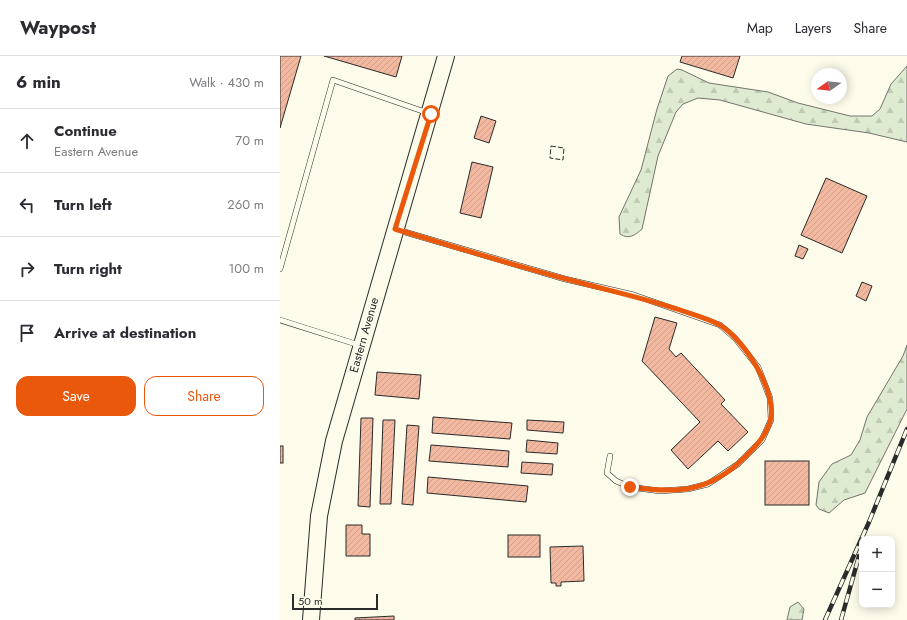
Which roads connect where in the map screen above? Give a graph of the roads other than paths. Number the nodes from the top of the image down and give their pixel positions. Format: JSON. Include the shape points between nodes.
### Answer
{"nodes":[{"id":1,"x":446,"y":56,"type":"edge"},
{"id":2,"x":431,"y":114,"type":"junction"},
{"id":3,"x":395,"y":229,"type":"junction"},
{"id":4,"x":280,"y":268,"type":"edge"},
{"id":5,"x":280,"y":320,"type":"edge"},
{"id":6,"x":360,"y":345,"type":"junction"},
{"id":7,"x":610,"y":456,"type":"dead end"},
{"id":8,"x":311,"y":620,"type":"edge"}],
"edges":[{"from":1,"to":2,"type":"main road","name":"Eastern Avenue"},
{"from":2,"to":3,"type":"main road","name":"Eastern Avenue"},
{"from":2,"to":4,"type":"lane","via":[[333,80]]},
{"from":3,"to":6,"type":"main road","name":"Eastern Avenue"},
{"from":3,"to":7,"type":"lane","via":[[565,279],[634,295],[720,325],[735,338],[758,367],[770,398],[771,420],[762,440],[738,464],[708,484],[688,489],[660,491],[630,487],[616,481],[607,473]]},
{"from":5,"to":6,"type":"lane"},
{"from":6,"to":8,"type":"main road","name":"Eastern Avenue","via":[[334,441],[319,516]]}]}
